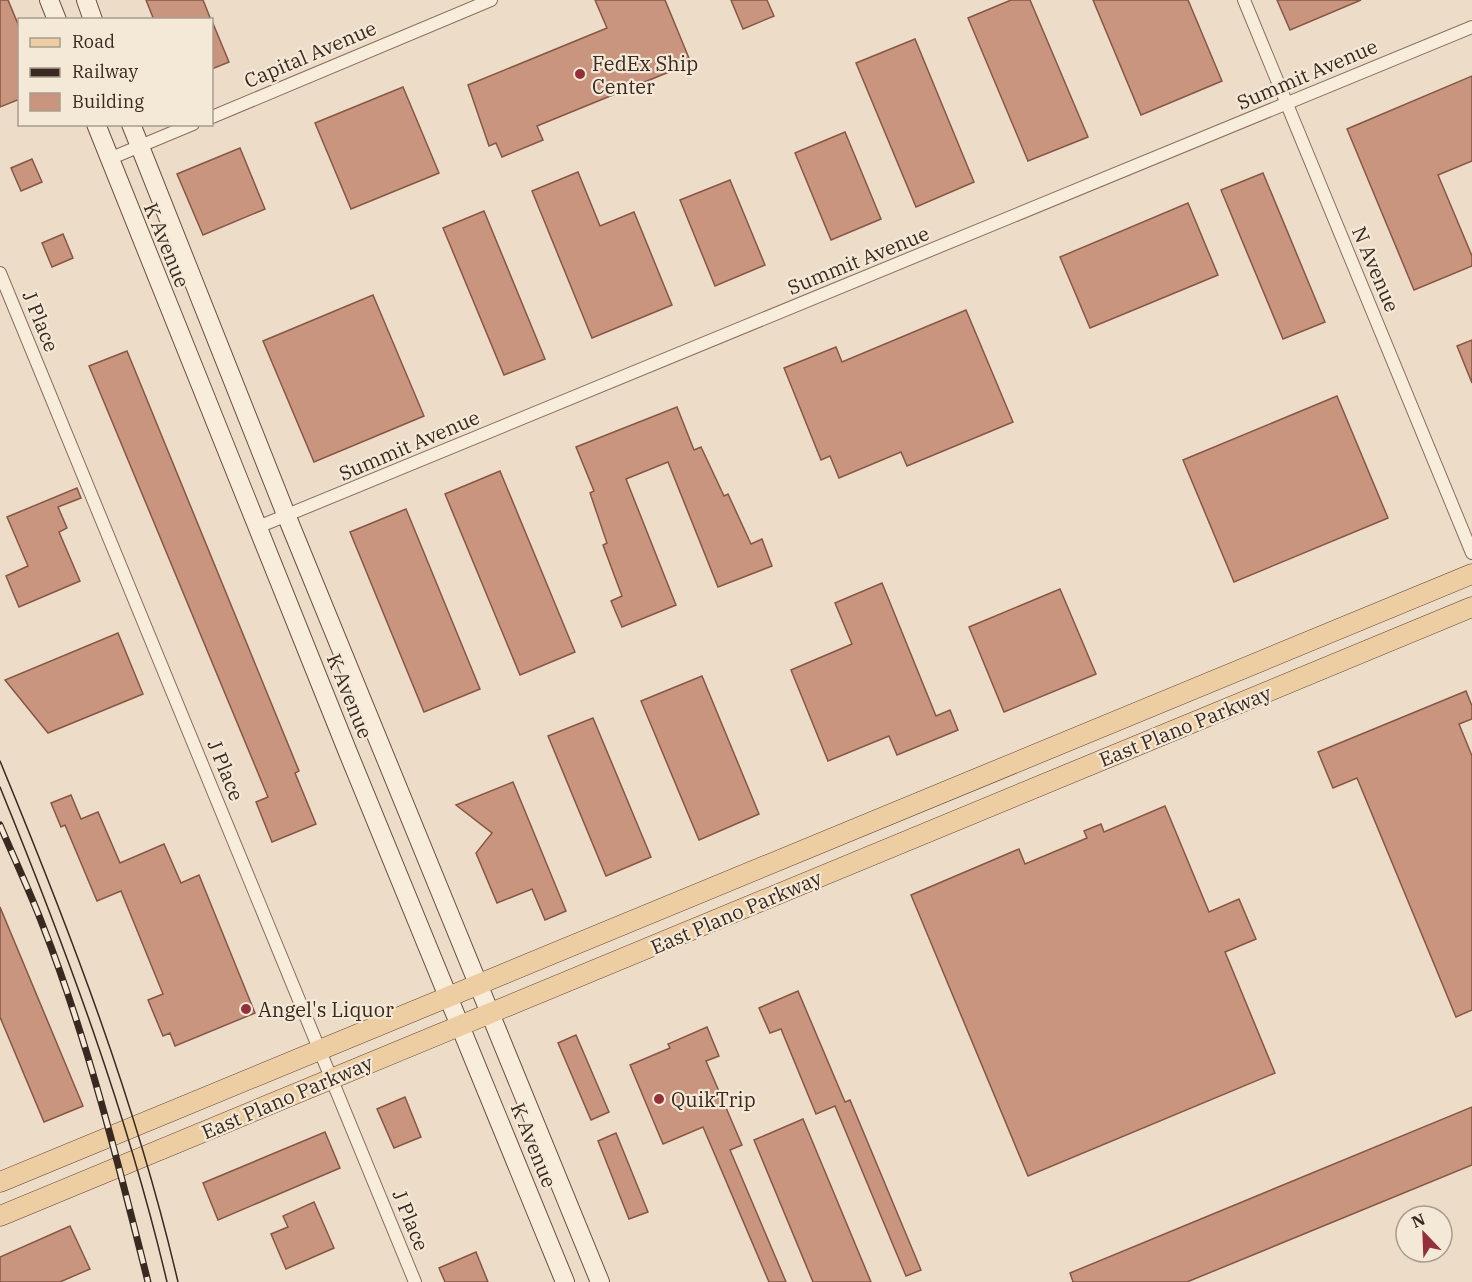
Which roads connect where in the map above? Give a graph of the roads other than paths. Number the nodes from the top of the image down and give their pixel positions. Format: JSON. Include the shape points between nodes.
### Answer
{"nodes":[{"id":1,"x":49,"y":0,"type":"edge"},
{"id":2,"x":86,"y":0,"type":"edge"},
{"id":3,"x":491,"y":0,"type":"edge"},
{"id":4,"x":1244,"y":0,"type":"edge"},
{"id":5,"x":56,"y":18,"type":"edge"},
{"id":6,"x":92,"y":18,"type":"edge"},
{"id":7,"x":1472,"y":27,"type":"edge"},
{"id":8,"x":1286,"y":104,"type":"junction"},
{"id":9,"x":213,"y":117,"type":"edge"},
{"id":10,"x":97,"y":126,"type":"edge"},
{"id":11,"x":132,"y":126,"type":"edge"},
{"id":12,"x":188,"y":126,"type":"edge"},
{"id":13,"x":139,"y":147,"type":"junction"},
{"id":14,"x":109,"y":159,"type":"junction"},
{"id":15,"x":0,"y":273,"type":"edge"},
{"id":16,"x":287,"y":517,"type":"junction"},
{"id":17,"x":258,"y":527,"type":"junction"},
{"id":18,"x":1472,"y":553,"type":"edge"},
{"id":19,"x":1472,"y":574,"type":"edge"},
{"id":20,"x":1472,"y":607,"type":"edge"},
{"id":21,"x":1244,"y":667,"type":"junction"},
{"id":22,"x":1257,"y":697,"type":"junction"},
{"id":23,"x":377,"y":738,"type":"junction"},
{"id":24,"x":347,"y":750,"type":"junction"},
{"id":25,"x":994,"y":770,"type":"junction"},
{"id":26,"x":1006,"y":800,"type":"junction"},
{"id":27,"x":837,"y":835,"type":"junction"},
{"id":28,"x":865,"y":857,"type":"junction"},
{"id":29,"x":693,"y":895,"type":"junction"},
{"id":30,"x":692,"y":930,"type":"junction"},
{"id":31,"x":478,"y":983,"type":"junction"},
{"id":32,"x":448,"y":995,"type":"junction"},
{"id":33,"x":490,"y":1013,"type":"junction"},
{"id":34,"x":461,"y":1025,"type":"junction"},
{"id":35,"x":320,"y":1049,"type":"junction"},
{"id":36,"x":332,"y":1078,"type":"junction"},
{"id":37,"x":0,"y":1182,"type":"edge"},
{"id":38,"x":0,"y":1216,"type":"edge"},
{"id":39,"x":416,"y":1282,"type":"edge"},
{"id":40,"x":565,"y":1282,"type":"edge"},
{"id":41,"x":600,"y":1282,"type":"edge"}],
"edges":[{"from":1,"to":5,"type":"main road"},
{"from":2,"to":6,"type":"main road"},
{"from":3,"to":9,"type":"street","name":"Capital Avenue"},
{"from":4,"to":8,"type":"street","name":"N Avenue"},
{"from":7,"to":8,"type":"street","name":"Summit Avenue"},
{"from":8,"to":16,"type":"street","name":"Summit Avenue"},
{"from":8,"to":18,"type":"street","name":"N Avenue"},
{"from":10,"to":14,"type":"main road","name":"K Avenue"},
{"from":11,"to":13,"type":"main road","name":"K Avenue"},
{"from":12,"to":13,"type":"street"},
{"from":13,"to":14,"type":"street"},
{"from":13,"to":16,"type":"main road","name":"K Avenue"},
{"from":14,"to":17,"type":"main road","name":"K Avenue"},
{"from":15,"to":35,"type":"street","name":"J Place"},
{"from":16,"to":17,"type":"street","name":"Summit Avenue"},
{"from":16,"to":23,"type":"main road","name":"K Avenue"},
{"from":17,"to":24,"type":"main road","name":"K Avenue"},
{"from":19,"to":21,"type":"main road","name":"East Plano Parkway"},
{"from":20,"to":22,"type":"main road","name":"East Plano Parkway"},
{"from":21,"to":22,"type":"main road"},
{"from":21,"to":25,"type":"main road","name":"East Plano Parkway"},
{"from":22,"to":26,"type":"main road","name":"East Plano Parkway"},
{"from":23,"to":24,"type":"main road"},
{"from":23,"to":31,"type":"main road","name":"K Avenue"},
{"from":24,"to":32,"type":"main road","name":"K Avenue"},
{"from":25,"to":26,"type":"main road"},
{"from":25,"to":27,"type":"main road","name":"East Plano Parkway"},
{"from":26,"to":28,"type":"main road","name":"East Plano Parkway"},
{"from":27,"to":28,"type":"main road"},
{"from":27,"to":29,"type":"main road","name":"East Plano Parkway"},
{"from":28,"to":30,"type":"main road","name":"East Plano Parkway"},
{"from":29,"to":30,"type":"main road"},
{"from":29,"to":31,"type":"main road","name":"East Plano Parkway"},
{"from":30,"to":33,"type":"main road","name":"East Plano Parkway"},
{"from":31,"to":32,"type":"main road","name":"East Plano Parkway"},
{"from":31,"to":33,"type":"main road","name":"K Avenue"},
{"from":32,"to":34,"type":"main road","name":"K Avenue"},
{"from":32,"to":35,"type":"main road","name":"East Plano Parkway"},
{"from":33,"to":34,"type":"main road","name":"East Plano Parkway"},
{"from":33,"to":41,"type":"main road","name":"K Avenue"},
{"from":34,"to":36,"type":"main road","name":"East Plano Parkway"},
{"from":34,"to":40,"type":"main road","name":"K Avenue"},
{"from":35,"to":36,"type":"street","name":"J Place"},
{"from":35,"to":37,"type":"main road","name":"East Plano Parkway"},
{"from":36,"to":38,"type":"main road","name":"East Plano Parkway"},
{"from":36,"to":39,"type":"street","name":"J Place"}]}
